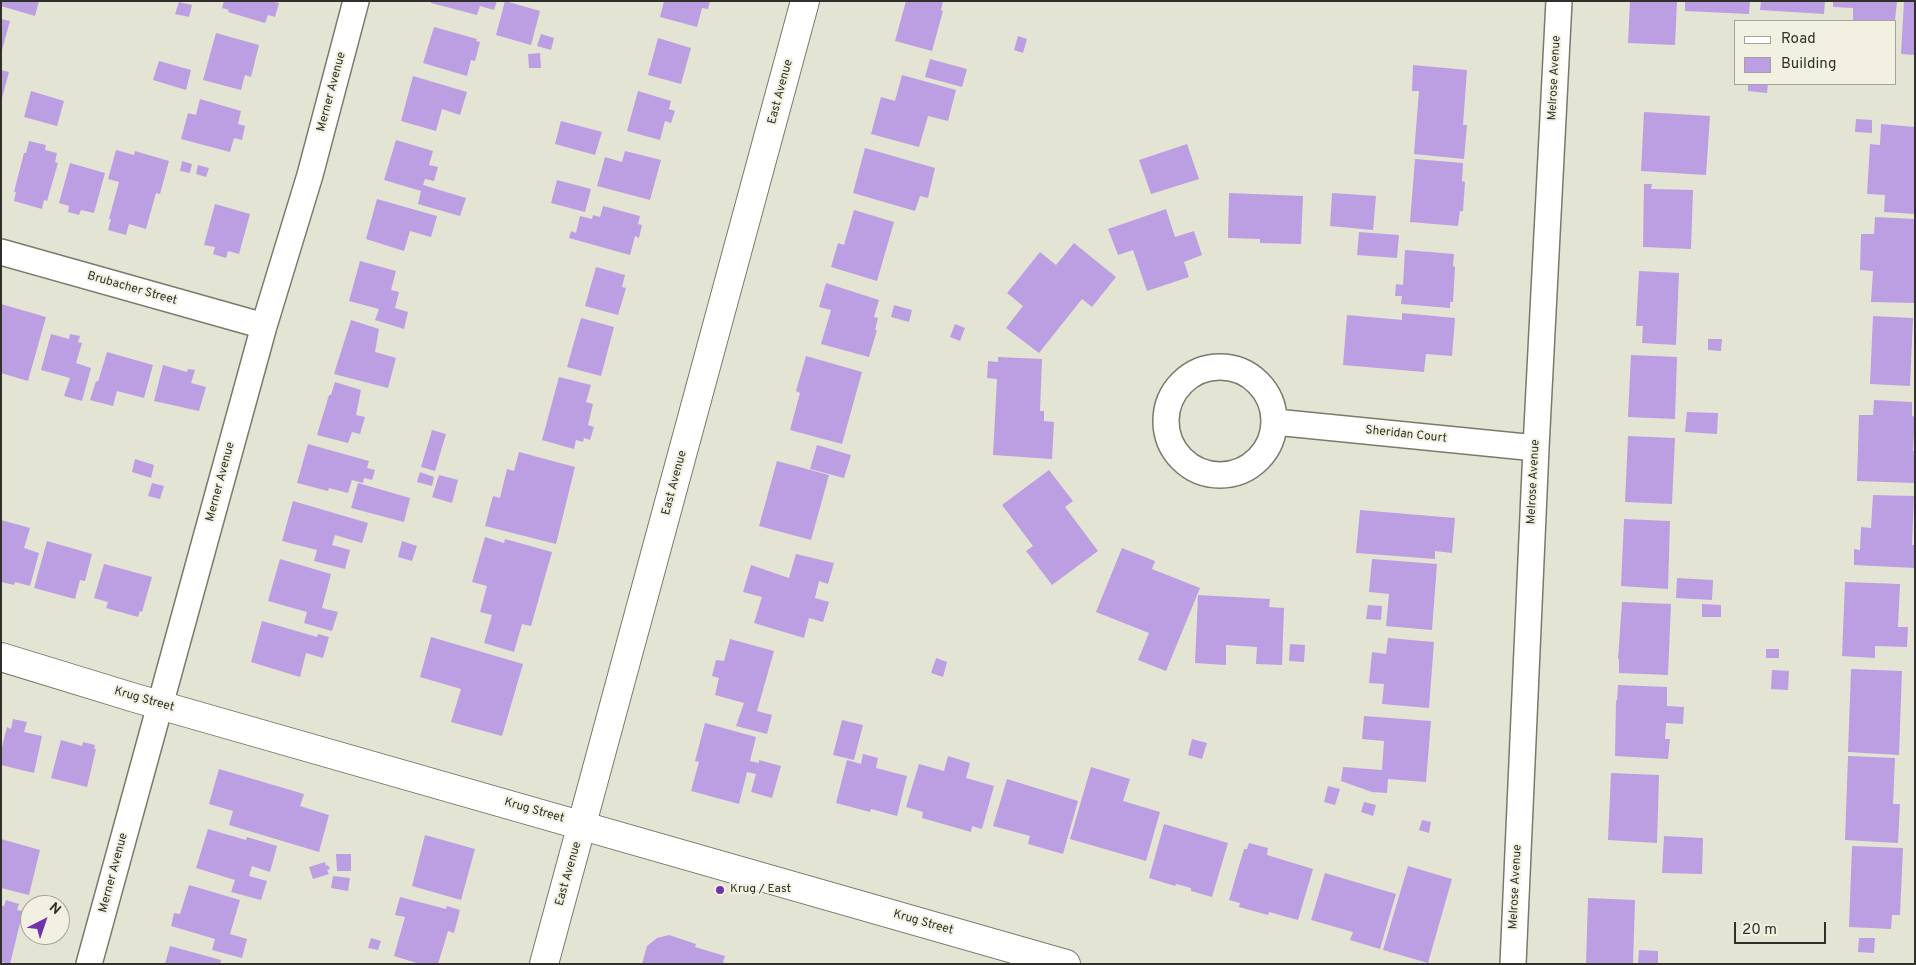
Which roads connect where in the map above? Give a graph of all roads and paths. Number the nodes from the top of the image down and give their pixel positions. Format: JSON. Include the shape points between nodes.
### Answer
{"nodes":[{"id":1,"x":356,"y":1,"type":"edge"},
{"id":2,"x":806,"y":1,"type":"edge"},
{"id":3,"x":1559,"y":1,"type":"edge"},
{"id":4,"x":1,"y":252,"type":"edge"},
{"id":5,"x":264,"y":326,"type":"junction"},
{"id":6,"x":1275,"y":422,"type":"junction"},
{"id":7,"x":1536,"y":448,"type":"junction"},
{"id":8,"x":1,"y":658,"type":"edge"},
{"id":9,"x":160,"y":705,"type":"junction"},
{"id":10,"x":583,"y":825,"type":"junction"},
{"id":11,"x":89,"y":964,"type":"edge"},
{"id":12,"x":544,"y":964,"type":"edge"},
{"id":13,"x":1066,"y":964,"type":"edge"},
{"id":14,"x":1513,"y":964,"type":"edge"}],
"edges":[{"from":1,"to":5,"type":"street","name":"Merner Avenue","via":[[310,176]]},
{"from":2,"to":10,"type":"street","name":"East Avenue"},
{"from":3,"to":7,"type":"street","name":"Melrose Avenue"},
{"from":4,"to":5,"type":"street","name":"Brubacher Street"},
{"from":5,"to":9,"type":"street","name":"Merner Avenue"},
{"from":6,"to":6,"type":"street","via":[[1271,399],[1258,382],[1235,368],[1212,367],[1194,373],[1182,382],[1167,410],[1167,430],[1175,450],[1187,464],[1200,472],[1227,475],[1250,467],[1268,448]]},
{"from":6,"to":7,"type":"street","name":"Sheridan Court"},
{"from":7,"to":14,"type":"street","name":"Melrose Avenue"},
{"from":8,"to":9,"type":"street","name":"Krug Street"},
{"from":9,"to":10,"type":"street","name":"Krug Street"},
{"from":9,"to":11,"type":"street","name":"Merner Avenue"},
{"from":10,"to":12,"type":"street","name":"East Avenue"},
{"from":10,"to":13,"type":"street","name":"Krug Street"}]}
